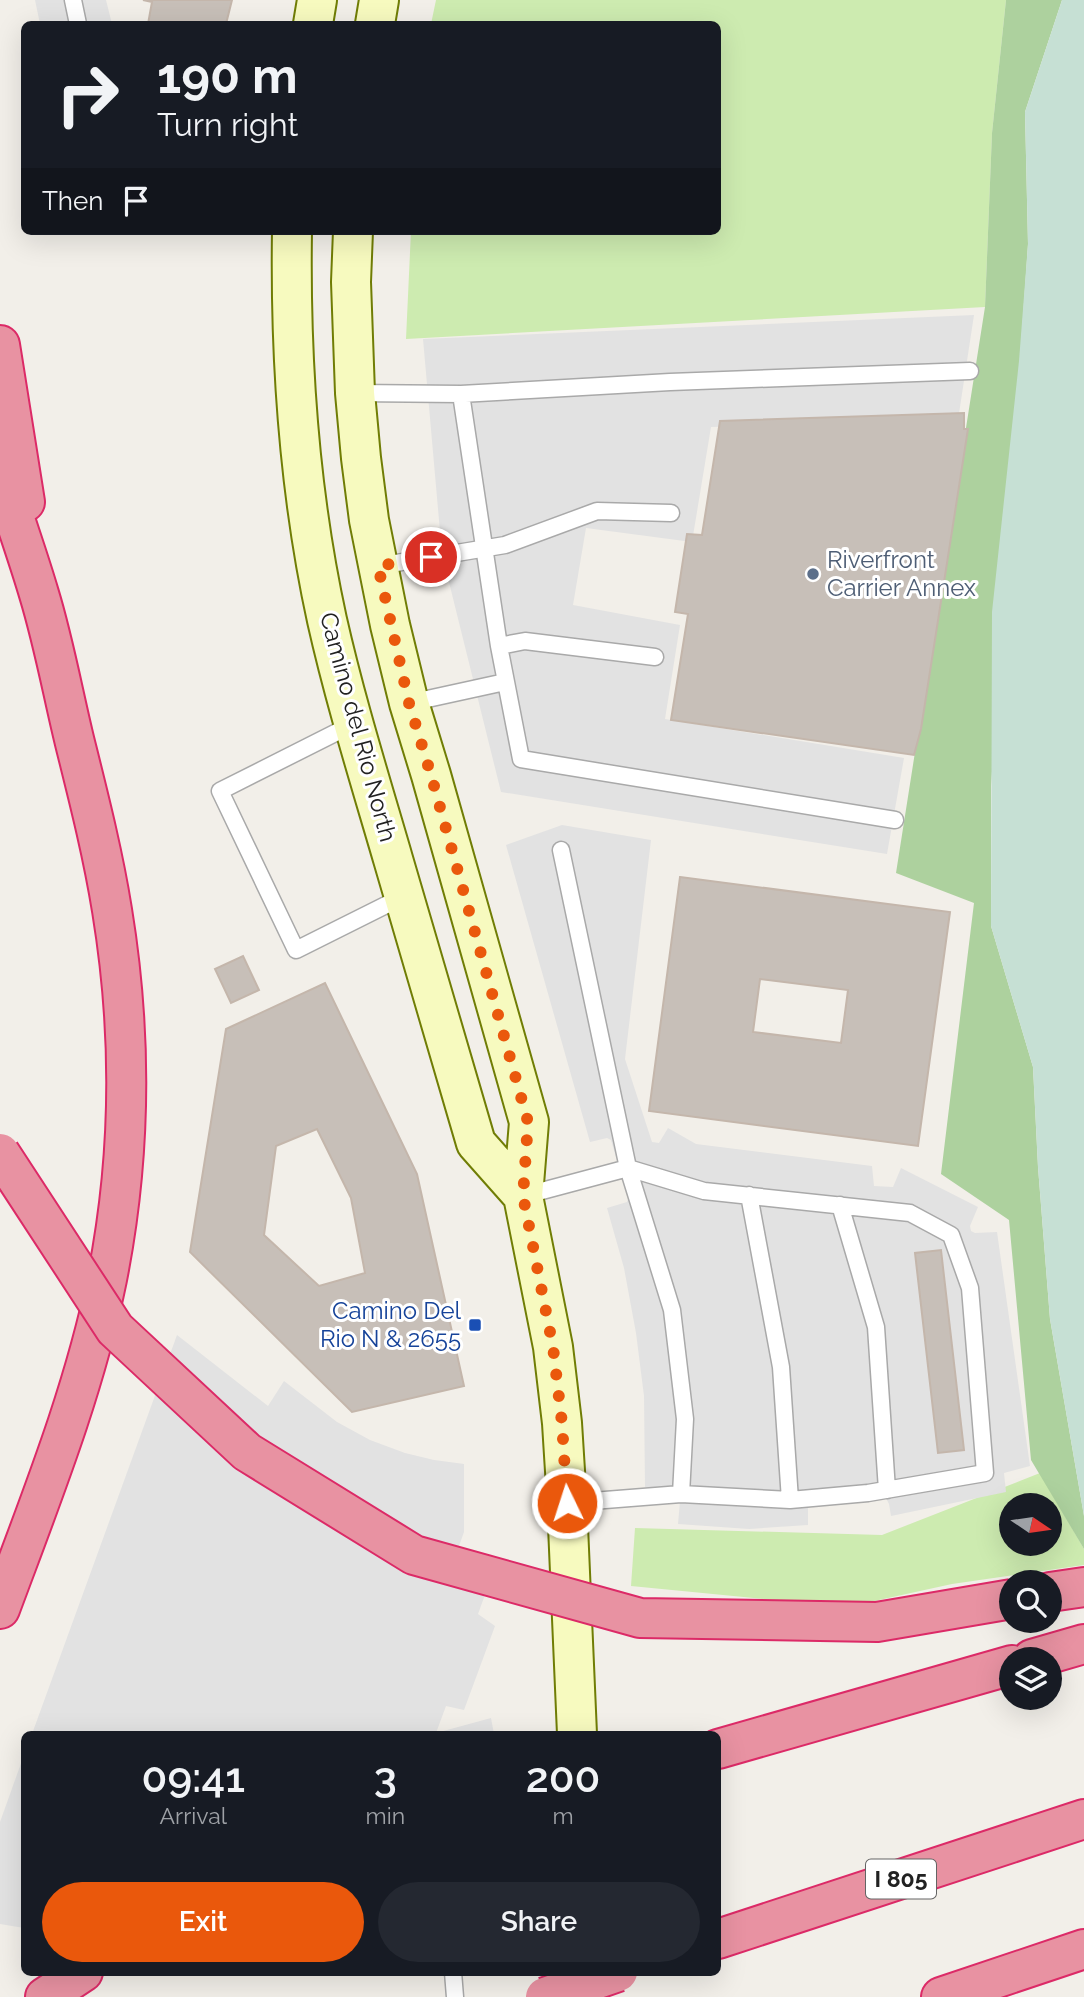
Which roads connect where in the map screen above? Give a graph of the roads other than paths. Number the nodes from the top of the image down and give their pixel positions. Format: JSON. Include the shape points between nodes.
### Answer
{"nodes":[{"id":1,"x":73,"y":0,"type":"edge"},
{"id":2,"x":317,"y":0,"type":"edge"},
{"id":3,"x":379,"y":0,"type":"edge"},
{"id":4,"x":77,"y":21,"type":"edge"},
{"id":5,"x":314,"y":21,"type":"edge"},
{"id":6,"x":375,"y":21,"type":"edge"},
{"id":7,"x":292,"y":235,"type":"edge"},
{"id":8,"x":353,"y":235,"type":"edge"},
{"id":9,"x":0,"y":345,"type":"edge"},
{"id":10,"x":970,"y":371,"type":"dead end"},
{"id":11,"x":355,"y":393,"type":"junction"},
{"id":12,"x":461,"y":394,"type":"junction"},
{"id":13,"x":296,"y":399,"type":"junction"},
{"id":14,"x":0,"y":471,"type":"edge"},
{"id":15,"x":671,"y":513,"type":"dead end"},
{"id":16,"x":483,"y":548,"type":"junction"},
{"id":17,"x":378,"y":566,"type":"junction"},
{"id":18,"x":40,"y":597,"type":"junction"},
{"id":19,"x":499,"y":646,"type":"junction"},
{"id":20,"x":655,"y":657,"type":"dead end"},
{"id":21,"x":505,"y":682,"type":"junction"},
{"id":22,"x":409,"y":703,"type":"junction"},
{"id":23,"x":354,"y":724,"type":"junction"},
{"id":24,"x":895,"y":820,"type":"dead end"},
{"id":25,"x":561,"y":850,"type":"dead end"},
{"id":26,"x":404,"y":896,"type":"junction"},
{"id":27,"x":0,"y":1153,"type":"edge"},
{"id":28,"x":628,"y":1168,"type":"junction"},
{"id":29,"x":749,"y":1195,"type":"junction"},
{"id":30,"x":523,"y":1196,"type":"junction"},
{"id":31,"x":840,"y":1205,"type":"junction"},
{"id":32,"x":887,"y":1490,"type":"junction"},
{"id":33,"x":681,"y":1494,"type":"junction"},
{"id":34,"x":790,"y":1500,"type":"junction"},
{"id":35,"x":567,"y":1503,"type":"junction"},
{"id":36,"x":1084,"y":1587,"type":"edge"},
{"id":37,"x":1062,"y":1590,"type":"edge"},
{"id":38,"x":999,"y":1601,"type":"edge"},
{"id":39,"x":0,"y":1609,"type":"edge"},
{"id":40,"x":1084,"y":1644,"type":"edge"},
{"id":41,"x":1062,"y":1650,"type":"edge"},
{"id":42,"x":999,"y":1669,"type":"edge"},
{"id":43,"x":577,"y":1731,"type":"edge"},
{"id":44,"x":721,"y":1748,"type":"edge"},
{"id":45,"x":1084,"y":1819,"type":"edge"},
{"id":46,"x":721,"y":1938,"type":"edge"},
{"id":47,"x":1084,"y":1949,"type":"edge"},
{"id":48,"x":77,"y":1976,"type":"edge"},
{"id":49,"x":453,"y":1976,"type":"edge"},
{"id":50,"x":585,"y":1976,"type":"edge"},
{"id":51,"x":606,"y":1976,"type":"edge"},
{"id":52,"x":45,"y":1997,"type":"edge"},
{"id":53,"x":455,"y":1997,"type":"edge"},
{"id":54,"x":545,"y":1997,"type":"edge"},
{"id":55,"x":586,"y":1997,"type":"edge"},
{"id":56,"x":941,"y":1997,"type":"edge"}],
"edges":[{"from":1,"to":4,"type":"lane"},
{"from":2,"to":5,"type":"main road"},
{"from":3,"to":6,"type":"main road"},
{"from":7,"to":13,"type":"main road","name":"Camino del Rio North"},
{"from":8,"to":11,"type":"main road"},
{"from":9,"to":18,"type":"highway"},
{"from":10,"to":12,"type":"lane"},
{"from":11,"to":12,"type":"lane"},
{"from":11,"to":13,"type":"main road"},
{"from":11,"to":17,"type":"main road"},
{"from":12,"to":16,"type":"lane"},
{"from":13,"to":23,"type":"main road","name":"Camino del Rio North","via":[[314,550]]},
{"from":14,"to":18,"type":"highway"},
{"from":15,"to":16,"type":"lane","via":[[597,511],[505,545]]},
{"from":16,"to":17,"type":"lane"},
{"from":16,"to":19,"type":"lane"},
{"from":17,"to":22,"type":"main road"},
{"from":18,"to":39,"type":"highway","via":[[112,910],[127,1098],[117,1221],[92,1344]]},
{"from":19,"to":20,"type":"lane","via":[[525,641]]},
{"from":19,"to":21,"type":"lane"},
{"from":21,"to":22,"type":"lane"},
{"from":21,"to":24,"type":"lane","via":[[521,759]]},
{"from":22,"to":30,"type":"main road","via":[[528,1122]]},
{"from":23,"to":26,"type":"main road","name":"Camino del Rio North"},
{"from":23,"to":26,"type":"lane","via":[[220,791],[296,950]]},
{"from":25,"to":28,"type":"lane"},
{"from":26,"to":30,"type":"main road","name":"Camino del Rio North","via":[[475,1143]]},
{"from":27,"to":38,"type":"highway","bridge":true,"via":[[115,1329],[247,1452],[415,1555],[640,1618],[877,1622]]},
{"from":28,"to":29,"type":"lane","via":[[704,1191]]},
{"from":28,"to":30,"type":"lane"},
{"from":28,"to":33,"type":"lane","via":[[672,1310],[685,1419]]},
{"from":29,"to":31,"type":"lane"},
{"from":29,"to":34,"type":"lane","via":[[781,1367]]},
{"from":30,"to":35,"type":"main road","via":[[553,1347]]},
{"from":31,"to":32,"type":"lane","via":[[876,1326]]},
{"from":31,"to":32,"type":"lane","via":[[910,1213],[951,1235],[970,1288],[985,1473]]},
{"from":32,"to":34,"type":"lane"},
{"from":33,"to":34,"type":"lane"},
{"from":33,"to":35,"type":"lane"},
{"from":35,"to":43,"type":"main road"},
{"from":36,"to":37,"type":"highway"},
{"from":40,"to":41,"type":"highway"},
{"from":42,"to":44,"type":"highway"},
{"from":45,"to":46,"type":"highway","number":"I 805"},
{"from":47,"to":56,"type":"highway"},
{"from":48,"to":52,"type":"highway"},
{"from":49,"to":53,"type":"lane"},
{"from":50,"to":55,"type":"main road"},
{"from":51,"to":54,"type":"highway","bridge":true}]}
